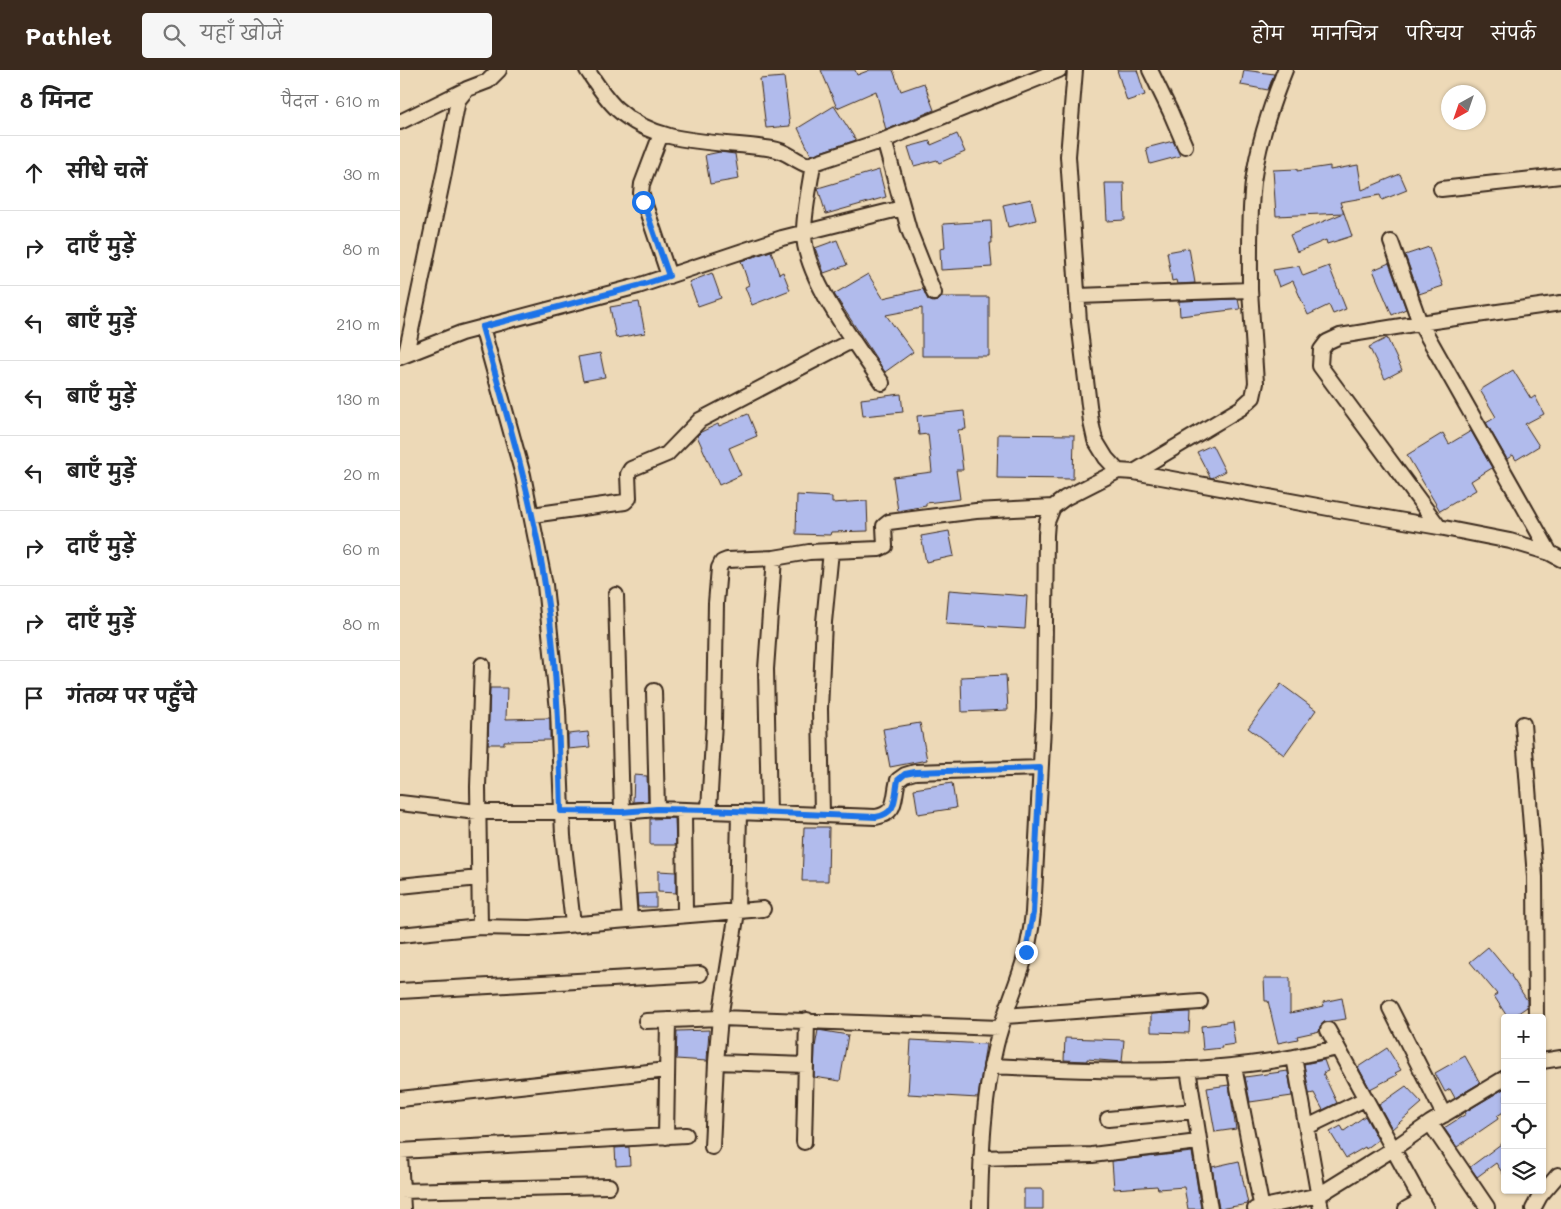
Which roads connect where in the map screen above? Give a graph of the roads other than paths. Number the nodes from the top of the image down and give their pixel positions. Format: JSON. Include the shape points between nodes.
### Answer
{"nodes":[{"id":1,"x":500,"y":70,"type":"edge"},
{"id":2,"x":587,"y":70,"type":"edge"},
{"id":3,"x":1059,"y":70,"type":"edge"},
{"id":4,"x":1075,"y":70,"type":"edge"},
{"id":5,"x":1150,"y":70,"type":"edge"},
{"id":6,"x":1285,"y":70,"type":"edge"},
{"id":7,"x":467,"y":89,"type":"junction"},
{"id":8,"x":400,"y":122,"type":"edge"},
{"id":9,"x":661,"y":134,"type":"junction"},
{"id":10,"x":884,"y":140,"type":"junction"},
{"id":11,"x":1185,"y":146,"type":"dead end"},
{"id":12,"x":813,"y":164,"type":"junction"},
{"id":13,"x":1561,"y":176,"type":"edge"},
{"id":14,"x":1441,"y":190,"type":"dead end"},
{"id":15,"x":902,"y":208,"type":"junction"},
{"id":16,"x":804,"y":232,"type":"junction"},
{"id":17,"x":1391,"y":242,"type":"dead end"},
{"id":18,"x":669,"y":276,"type":"junction"},
{"id":19,"x":1250,"y":290,"type":"junction"},
{"id":20,"x":934,"y":293,"type":"dead end"},
{"id":21,"x":1078,"y":296,"type":"junction"},
{"id":22,"x":1561,"y":303,"type":"edge"},
{"id":23,"x":1420,"y":322,"type":"junction"},
{"id":24,"x":482,"y":327,"type":"junction"},
{"id":25,"x":853,"y":340,"type":"junction"},
{"id":26,"x":403,"y":355,"type":"edge"},
{"id":27,"x":882,"y":383,"type":"dead end"},
{"id":28,"x":1118,"y":471,"type":"junction"},
{"id":29,"x":1134,"y":472,"type":"junction"},
{"id":30,"x":1053,"y":507,"type":"junction"},
{"id":31,"x":532,"y":515,"type":"junction"},
{"id":32,"x":1439,"y":527,"type":"junction"},
{"id":33,"x":831,"y":550,"type":"junction"},
{"id":34,"x":1556,"y":556,"type":"edge"},
{"id":35,"x":774,"y":558,"type":"junction"},
{"id":36,"x":616,"y":595,"type":"dead end"},
{"id":37,"x":482,"y":665,"type":"dead end"},
{"id":38,"x":654,"y":691,"type":"dead end"},
{"id":39,"x":1523,"y":724,"type":"dead end"},
{"id":40,"x":1040,"y":768,"type":"junction"},
{"id":41,"x":400,"y":803,"type":"edge"},
{"id":42,"x":657,"y":809,"type":"junction"},
{"id":43,"x":684,"y":810,"type":"junction"},
{"id":44,"x":709,"y":810,"type":"junction"},
{"id":45,"x":561,"y":811,"type":"junction"},
{"id":46,"x":477,"y":812,"type":"junction"},
{"id":47,"x":622,"y":812,"type":"junction"},
{"id":48,"x":739,"y":812,"type":"junction"},
{"id":49,"x":768,"y":812,"type":"junction"},
{"id":50,"x":822,"y":814,"type":"junction"},
{"id":51,"x":479,"y":878,"type":"junction"},
{"id":52,"x":400,"y":886,"type":"edge"},
{"id":53,"x":763,"y":909,"type":"dead end"},
{"id":54,"x":737,"y":912,"type":"junction"},
{"id":55,"x":685,"y":914,"type":"junction"},
{"id":56,"x":630,"y":919,"type":"junction"},
{"id":57,"x":573,"y":924,"type":"junction"},
{"id":58,"x":480,"y":927,"type":"junction"},
{"id":59,"x":400,"y":934,"type":"edge"},
{"id":60,"x":700,"y":974,"type":"dead end"},
{"id":61,"x":400,"y":991,"type":"edge"},
{"id":62,"x":1200,"y":1002,"type":"dead end"},
{"id":63,"x":1390,"y":1008,"type":"dead end"},
{"id":64,"x":1536,"y":1014,"type":"edge"},
{"id":65,"x":720,"y":1018,"type":"junction"},
{"id":66,"x":668,"y":1020,"type":"junction"},
{"id":67,"x":807,"y":1020,"type":"junction"},
{"id":68,"x":646,"y":1021,"type":"dead end"},
{"id":69,"x":1002,"y":1022,"type":"junction"},
{"id":70,"x":1328,"y":1030,"type":"dead end"},
{"id":71,"x":1338,"y":1048,"type":"junction"},
{"id":72,"x":1294,"y":1057,"type":"junction"},
{"id":73,"x":1561,"y":1058,"type":"edge"},
{"id":74,"x":1546,"y":1061,"type":"edge"},
{"id":75,"x":716,"y":1062,"type":"junction"},
{"id":76,"x":806,"y":1065,"type":"junction"},
{"id":77,"x":991,"y":1066,"type":"junction"},
{"id":78,"x":1234,"y":1067,"type":"junction"},
{"id":79,"x":1188,"y":1069,"type":"junction"},
{"id":80,"x":667,"y":1070,"type":"junction"},
{"id":81,"x":1501,"y":1080,"type":"edge"},
{"id":82,"x":400,"y":1099,"type":"edge"},
{"id":83,"x":1365,"y":1099,"type":"junction"},
{"id":84,"x":1194,"y":1111,"type":"junction"},
{"id":85,"x":1444,"y":1115,"type":"junction"},
{"id":86,"x":1108,"y":1119,"type":"dead end"},
{"id":87,"x":1430,"y":1123,"type":"junction"},
{"id":88,"x":1307,"y":1127,"type":"junction"},
{"id":89,"x":686,"y":1135,"type":"dead end"},
{"id":90,"x":666,"y":1136,"type":"junction"},
{"id":91,"x":804,"y":1142,"type":"dead end"},
{"id":92,"x":1198,"y":1142,"type":"junction"},
{"id":93,"x":712,"y":1147,"type":"dead end"},
{"id":94,"x":1393,"y":1149,"type":"junction"},
{"id":95,"x":400,"y":1153,"type":"edge"},
{"id":96,"x":981,"y":1158,"type":"junction"},
{"id":97,"x":1558,"y":1175,"type":"dead end"},
{"id":98,"x":609,"y":1186,"type":"dead end"},
{"id":99,"x":401,"y":1191,"type":"edge"},
{"id":100,"x":1320,"y":1202,"type":"edge"},
{"id":101,"x":1424,"y":1205,"type":"edge"},
{"id":102,"x":1486,"y":1207,"type":"dead end"},
{"id":103,"x":1260,"y":1208,"type":"edge"},
{"id":104,"x":403,"y":1209,"type":"edge"},
{"id":105,"x":980,"y":1209,"type":"edge"},
{"id":106,"x":1210,"y":1209,"type":"edge"},
{"id":107,"x":1406,"y":1209,"type":"edge"},
{"id":108,"x":1533,"y":1209,"type":"edge"}],
"edges":[{"from":1,"to":7,"type":"street","via":[[488,81]]},
{"from":2,"to":9,"type":"street","via":[[617,109]]},
{"from":3,"to":10,"type":"street"},
{"from":4,"to":21,"type":"street","via":[[1068,156]]},
{"from":5,"to":11,"type":"street"},
{"from":6,"to":19,"type":"street","via":[[1262,139],[1254,179]]},
{"from":7,"to":8,"type":"street"},
{"from":7,"to":26,"type":"street","via":[[458,100]]},
{"from":9,"to":12,"type":"street","via":[[773,149],[803,163]]},
{"from":9,"to":18,"type":"street","via":[[641,193]]},
{"from":10,"to":12,"type":"street"},
{"from":10,"to":15,"type":"street"},
{"from":12,"to":16,"type":"street"},
{"from":13,"to":14,"type":"street"},
{"from":15,"to":16,"type":"street"},
{"from":15,"to":20,"type":"street"},
{"from":16,"to":18,"type":"street"},
{"from":16,"to":25,"type":"street","via":[[815,275]]},
{"from":17,"to":23,"type":"street"},
{"from":18,"to":24,"type":"street"},
{"from":19,"to":21,"type":"street"},
{"from":19,"to":29,"type":"street","via":[[1256,383],[1253,397],[1241,408]]},
{"from":21,"to":28,"type":"street","via":[[1091,422],[1096,440]]},
{"from":22,"to":23,"type":"street"},
{"from":23,"to":32,"type":"street","via":[[1340,336],[1327,342],[1321,350],[1320,366]]},
{"from":23,"to":34,"type":"street"},
{"from":24,"to":26,"type":"street"},
{"from":24,"to":31,"type":"street"},
{"from":25,"to":27,"type":"street"},
{"from":25,"to":31,"type":"street","via":[[700,420],[667,454],[631,469],[628,474],[629,498],[624,502]]},
{"from":28,"to":29,"type":"street"},
{"from":28,"to":30,"type":"street"},
{"from":29,"to":32,"type":"street"},
{"from":30,"to":33,"type":"street","via":[[976,511],[889,522],[884,526],[885,544],[882,548]]},
{"from":30,"to":40,"type":"street","via":[[1046,535]]},
{"from":31,"to":45,"type":"street","via":[[553,651]]},
{"from":32,"to":34,"type":"street","via":[[1510,542]]},
{"from":33,"to":35,"type":"street"},
{"from":33,"to":50,"type":"street","via":[[820,709]]},
{"from":35,"to":44,"type":"street","via":[[727,560],[719,568]]},
{"from":35,"to":49,"type":"street","via":[[766,669]]},
{"from":36,"to":47,"type":"street"},
{"from":37,"to":46,"type":"street"},
{"from":38,"to":42,"type":"street"},
{"from":39,"to":64,"type":"street","via":[[1536,877]]},
{"from":40,"to":50,"type":"street","via":[[905,774],[898,780],[894,806],[882,816]]},
{"from":40,"to":69,"type":"street","via":[[1031,930],[1021,972]]},
{"from":41,"to":46,"type":"street"},
{"from":42,"to":43,"type":"street"},
{"from":42,"to":47,"type":"street"},
{"from":43,"to":44,"type":"street"},
{"from":43,"to":55,"type":"street"},
{"from":44,"to":48,"type":"street"},
{"from":45,"to":46,"type":"street"},
{"from":45,"to":47,"type":"street"},
{"from":45,"to":57,"type":"street"},
{"from":46,"to":51,"type":"street"},
{"from":47,"to":56,"type":"street"},
{"from":48,"to":49,"type":"street"},
{"from":48,"to":54,"type":"street"},
{"from":49,"to":50,"type":"street"},
{"from":51,"to":52,"type":"street"},
{"from":51,"to":58,"type":"street"},
{"from":53,"to":54,"type":"street"},
{"from":54,"to":55,"type":"street"},
{"from":54,"to":65,"type":"street"},
{"from":55,"to":56,"type":"street"},
{"from":56,"to":57,"type":"street"},
{"from":57,"to":58,"type":"street","via":[[530,928]]},
{"from":58,"to":59,"type":"street"},
{"from":60,"to":61,"type":"street"},
{"from":62,"to":69,"type":"street"},
{"from":63,"to":85,"type":"street"},
{"from":65,"to":66,"type":"street"},
{"from":65,"to":67,"type":"street"},
{"from":65,"to":75,"type":"street"},
{"from":66,"to":68,"type":"street"},
{"from":66,"to":80,"type":"street"},
{"from":67,"to":69,"type":"street"},
{"from":67,"to":76,"type":"street"},
{"from":69,"to":77,"type":"street"},
{"from":70,"to":71,"type":"street"},
{"from":71,"to":72,"type":"street"},
{"from":71,"to":83,"type":"street"},
{"from":72,"to":78,"type":"street"},
{"from":72,"to":88,"type":"street"},
{"from":73,"to":74,"type":"street"},
{"from":75,"to":76,"type":"street"},
{"from":75,"to":93,"type":"street"},
{"from":76,"to":91,"type":"street"},
{"from":77,"to":79,"type":"street","via":[[1079,1070]]},
{"from":77,"to":96,"type":"street"},
{"from":78,"to":79,"type":"street"},
{"from":78,"to":103,"type":"street"},
{"from":79,"to":84,"type":"street"},
{"from":80,"to":82,"type":"street"},
{"from":80,"to":90,"type":"street"},
{"from":81,"to":85,"type":"street"},
{"from":83,"to":88,"type":"street"},
{"from":83,"to":94,"type":"street"},
{"from":84,"to":86,"type":"street"},
{"from":84,"to":92,"type":"street"},
{"from":85,"to":87,"type":"street"},
{"from":87,"to":94,"type":"street"},
{"from":87,"to":102,"type":"street"},
{"from":88,"to":100,"type":"street"},
{"from":89,"to":90,"type":"street"},
{"from":90,"to":95,"type":"street"},
{"from":92,"to":96,"type":"street","via":[[1092,1155]]},
{"from":92,"to":106,"type":"street"},
{"from":94,"to":100,"type":"street"},
{"from":94,"to":101,"type":"street"},
{"from":95,"to":99,"type":"street"},
{"from":96,"to":105,"type":"street"},
{"from":97,"to":108,"type":"street"},
{"from":98,"to":99,"type":"street"},
{"from":99,"to":104,"type":"street"},
{"from":100,"to":103,"type":"street"},
{"from":101,"to":107,"type":"street"}]}
